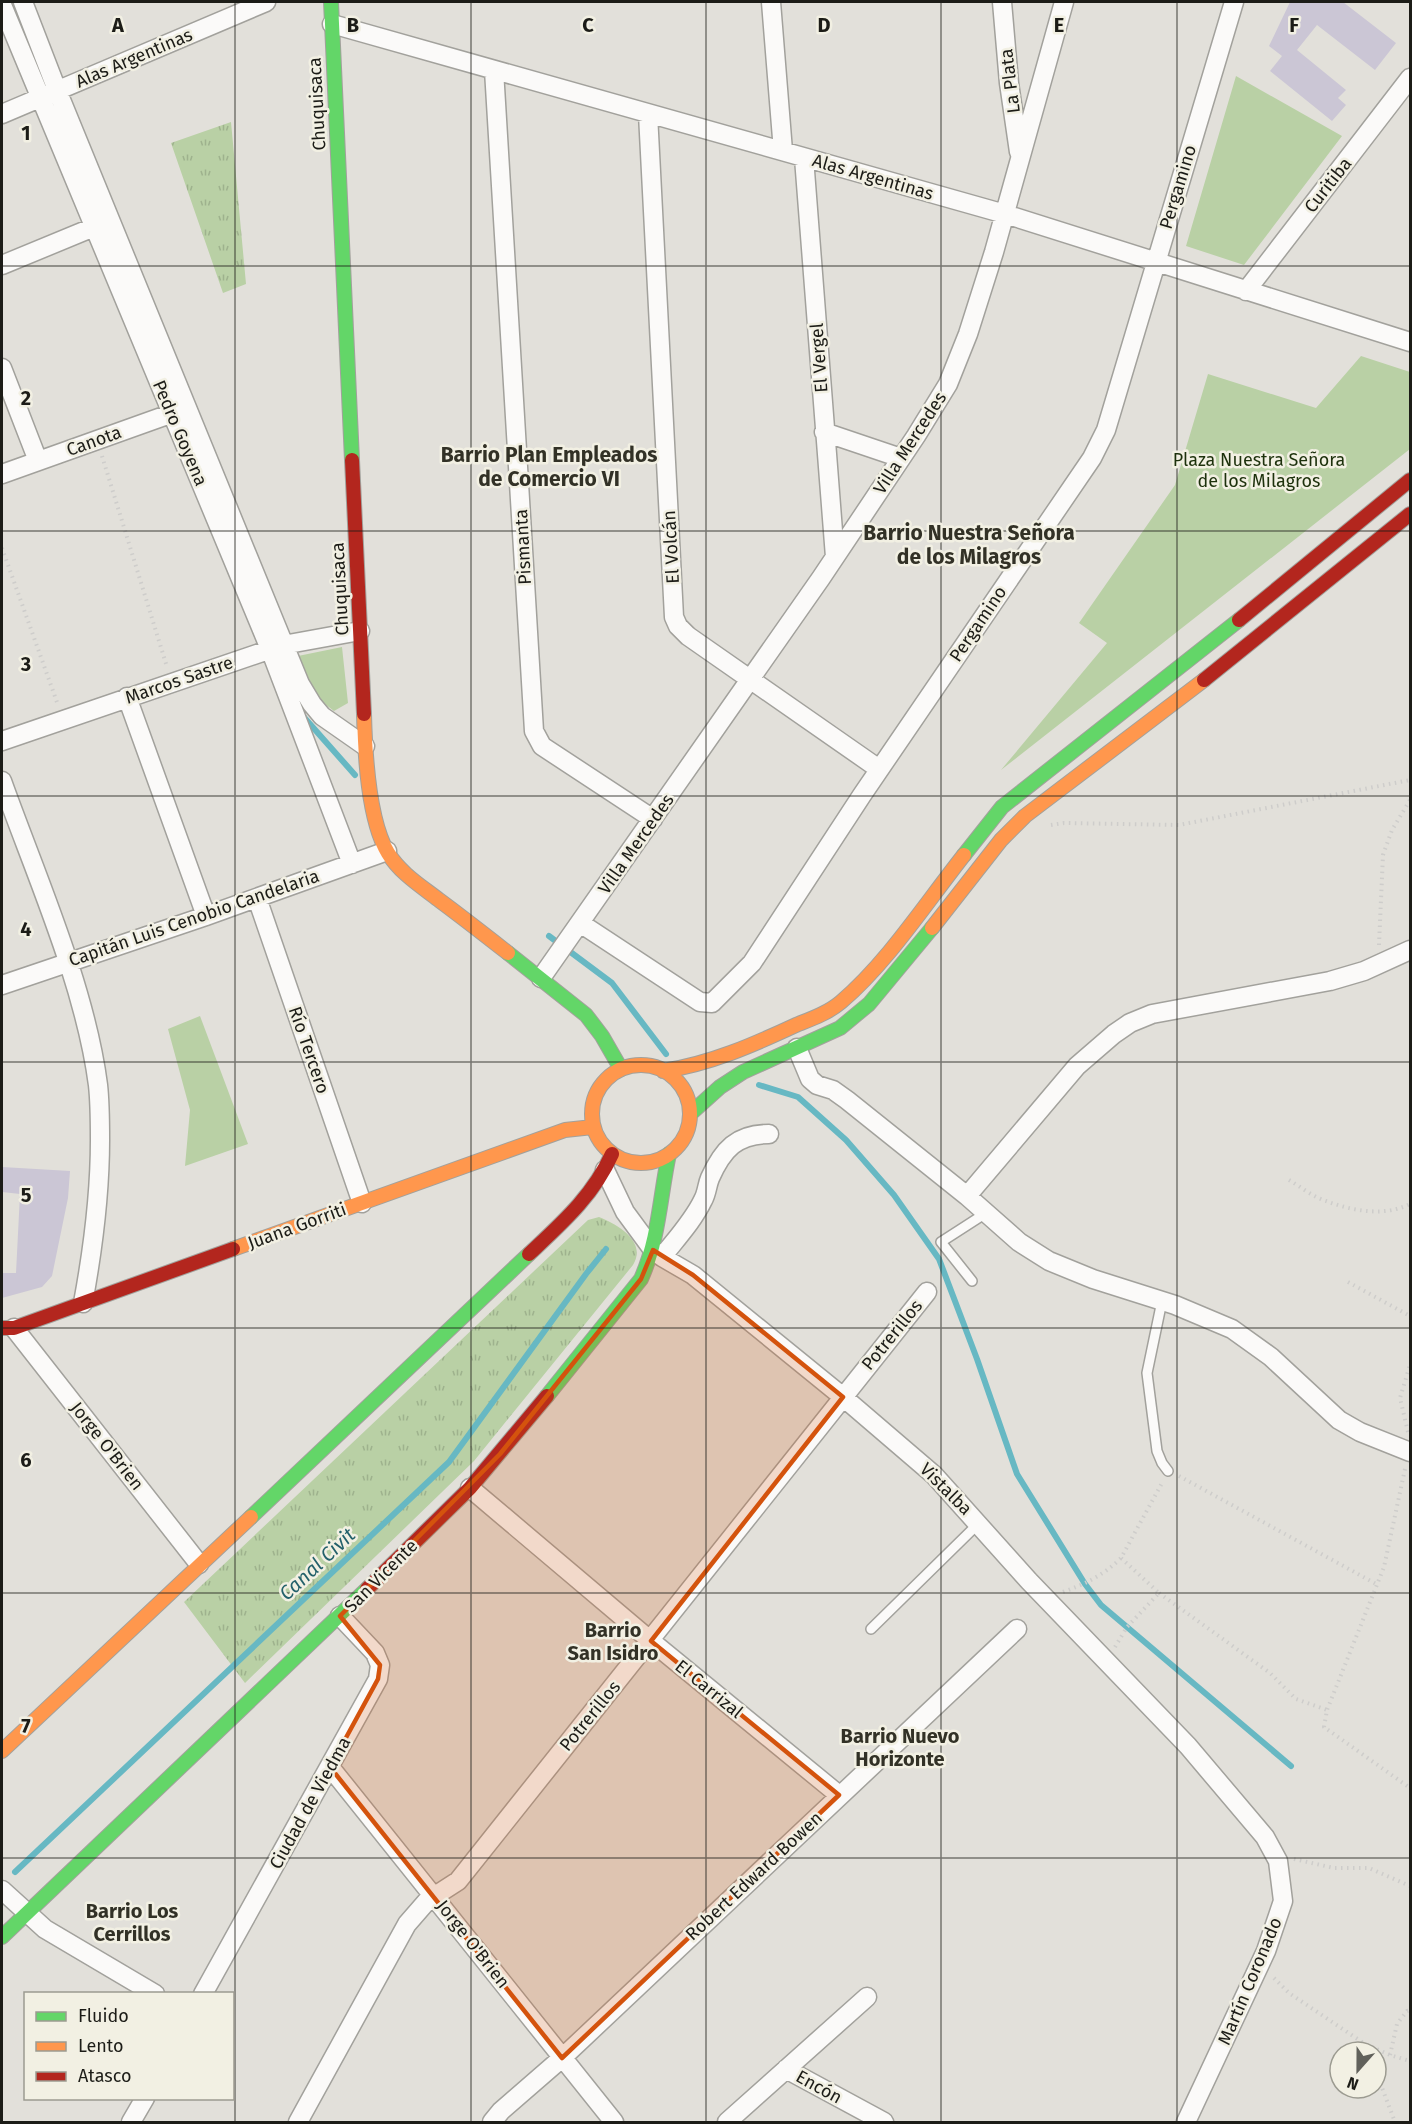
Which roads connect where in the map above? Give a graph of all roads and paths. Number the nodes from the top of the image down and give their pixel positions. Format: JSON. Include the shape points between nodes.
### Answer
{"nodes":[{"id":1,"x":23,"y":2,"type":"edge"},
{"id":2,"x":266,"y":2,"type":"edge"},
{"id":3,"x":331,"y":2,"type":"edge"},
{"id":4,"x":771,"y":2,"type":"edge"},
{"id":5,"x":1002,"y":2,"type":"edge"},
{"id":6,"x":1065,"y":2,"type":"edge"},
{"id":7,"x":1234,"y":2,"type":"edge"},
{"id":8,"x":2,"y":5,"type":"edge"},
{"id":9,"x":5,"y":23,"type":"edge"},
{"id":10,"x":332,"y":24,"type":"junction"},
{"id":11,"x":494,"y":70,"type":"junction"},
{"id":12,"x":1410,"y":78,"type":"edge"},
{"id":13,"x":57,"y":90,"type":"junction"},
{"id":14,"x":39,"y":98,"type":"junction"},
{"id":15,"x":2,"y":114,"type":"edge"},
{"id":16,"x":648,"y":114,"type":"junction"},
{"id":17,"x":783,"y":151,"type":"junction"},
{"id":18,"x":804,"y":158,"type":"junction"},
{"id":19,"x":1020,"y":160,"type":"junction"},
{"id":20,"x":1005,"y":214,"type":"junction"},
{"id":21,"x":94,"y":227,"type":"junction"},
{"id":22,"x":1157,"y":262,"type":"junction"},
{"id":23,"x":2,"y":265,"type":"edge"},
{"id":24,"x":1246,"y":291,"type":"junction"},
{"id":25,"x":1409,"y":340,"type":"edge"},
{"id":26,"x":2,"y":368,"type":"edge"},
{"id":27,"x":179,"y":411,"type":"junction"},
{"id":28,"x":824,"y":432,"type":"junction"},
{"id":29,"x":97,"y":440,"type":"junction"},
{"id":30,"x":901,"y":458,"type":"junction"},
{"id":31,"x":38,"y":461,"type":"junction"},
{"id":32,"x":2,"y":474,"type":"edge"},
{"id":33,"x":1410,"y":480,"type":"edge"},
{"id":34,"x":1410,"y":514,"type":"edge"},
{"id":35,"x":2,"y":548,"type":"edge"},
{"id":36,"x":835,"y":558,"type":"junction"},
{"id":37,"x":360,"y":631,"type":"junction"},
{"id":38,"x":277,"y":647,"type":"junction"},
{"id":39,"x":750,"y":680,"type":"junction"},
{"id":40,"x":172,"y":682,"type":"junction"},
{"id":41,"x":127,"y":697,"type":"junction"},
{"id":42,"x":63,"y":719,"type":"junction"},
{"id":43,"x":2,"y":741,"type":"edge"},
{"id":44,"x":365,"y":746,"type":"junction"},
{"id":45,"x":879,"y":769,"type":"junction"},
{"id":46,"x":1410,"y":780,"type":"edge"},
{"id":47,"x":2,"y":781,"type":"edge"},
{"id":48,"x":1410,"y":800,"type":"edge"},
{"id":49,"x":1024,"y":816,"type":"junction"},
{"id":50,"x":653,"y":819,"type":"junction"},
{"id":51,"x":387,"y":851,"type":"junction"},
{"id":52,"x":352,"y":864,"type":"junction"},
{"id":53,"x":257,"y":898,"type":"junction"},
{"id":54,"x":206,"y":916,"type":"junction"},
{"id":55,"x":580,"y":923,"type":"junction"},
{"id":56,"x":1410,"y":950,"type":"edge"},
{"id":57,"x":68,"y":962,"type":"junction"},
{"id":58,"x":1379,"y":964,"type":"junction"},
{"id":59,"x":542,"y":978,"type":"junction"},
{"id":60,"x":2,"y":985,"type":"edge"},
{"id":61,"x":797,"y":1048,"type":"junction"},
{"id":62,"x":621,"y":1069,"type":"junction"},
{"id":63,"x":663,"y":1071,"type":"junction"},
{"id":64,"x":690,"y":1114,"type":"junction"},
{"id":65,"x":593,"y":1128,"type":"junction"},
{"id":66,"x":769,"y":1134,"type":"dead end"},
{"id":67,"x":669,"y":1154,"type":"junction"},
{"id":68,"x":609,"y":1162,"type":"junction"},
{"id":69,"x":1289,"y":1180,"type":"dead end"},
{"id":70,"x":967,"y":1196,"type":"junction"},
{"id":71,"x":362,"y":1203,"type":"junction"},
{"id":72,"x":1410,"y":1204,"type":"edge"},
{"id":73,"x":986,"y":1213,"type":"junction"},
{"id":74,"x":658,"y":1253,"type":"junction"},
{"id":75,"x":972,"y":1281,"type":"dead end"},
{"id":76,"x":1348,"y":1282,"type":"dead end"},
{"id":77,"x":927,"y":1292,"type":"dead end"},
{"id":78,"x":1162,"y":1301,"type":"junction"},
{"id":79,"x":83,"y":1303,"type":"junction"},
{"id":80,"x":1410,"y":1316,"type":"edge"},
{"id":81,"x":8,"y":1328,"type":"edge"},
{"id":82,"x":1410,"y":1365,"type":"edge"},
{"id":83,"x":843,"y":1397,"type":"junction"},
{"id":84,"x":1409,"y":1451,"type":"edge"},
{"id":85,"x":1168,"y":1471,"type":"junction"},
{"id":86,"x":470,"y":1488,"type":"junction"},
{"id":87,"x":979,"y":1523,"type":"junction"},
{"id":88,"x":1121,"y":1558,"type":"junction"},
{"id":89,"x":199,"y":1564,"type":"junction"},
{"id":90,"x":1378,"y":1585,"type":"junction"},
{"id":91,"x":1160,"y":1593,"type":"junction"},
{"id":92,"x":1045,"y":1598,"type":"junction"},
{"id":93,"x":340,"y":1616,"type":"junction"},
{"id":94,"x":871,"y":1629,"type":"dead end"},
{"id":95,"x":1017,"y":1629,"type":"dead end"},
{"id":96,"x":651,"y":1641,"type":"junction"},
{"id":97,"x":1105,"y":1661,"type":"junction"},
{"id":98,"x":1327,"y":1710,"type":"junction"},
{"id":99,"x":2,"y":1750,"type":"edge"},
{"id":100,"x":330,"y":1767,"type":"junction"},
{"id":101,"x":1410,"y":1788,"type":"edge"},
{"id":102,"x":839,"y":1796,"type":"junction"},
{"id":103,"x":1265,"y":1837,"type":"joint"},
{"id":104,"x":1276,"y":1857,"type":"junction"},
{"id":105,"x":1410,"y":1886,"type":"edge"},
{"id":106,"x":2,"y":1890,"type":"edge"},
{"id":107,"x":434,"y":1896,"type":"junction"},
{"id":108,"x":26,"y":1913,"type":"junction"},
{"id":109,"x":2,"y":1936,"type":"edge"},
{"id":110,"x":1266,"y":1951,"type":"junction"},
{"id":111,"x":152,"y":1992,"type":"edge"},
{"id":112,"x":204,"y":1992,"type":"edge"},
{"id":113,"x":867,"y":1997,"type":"dead end"},
{"id":114,"x":1410,"y":2010,"type":"edge"},
{"id":115,"x":1359,"y":2040,"type":"edge"},
{"id":116,"x":1390,"y":2055,"type":"joint"},
{"id":117,"x":562,"y":2058,"type":"junction"},
{"id":118,"x":1410,"y":2061,"type":"edge"},
{"id":119,"x":786,"y":2069,"type":"junction"},
{"id":120,"x":144,"y":2100,"type":"edge"},
{"id":121,"x":1387,"y":2100,"type":"edge"},
{"id":122,"x":132,"y":2122,"type":"edge"},
{"id":123,"x":298,"y":2122,"type":"edge"},
{"id":124,"x":492,"y":2122,"type":"edge"},
{"id":125,"x":614,"y":2122,"type":"edge"},
{"id":126,"x":727,"y":2122,"type":"edge"},
{"id":127,"x":884,"y":2122,"type":"edge"},
{"id":128,"x":1186,"y":2122,"type":"edge"},
{"id":129,"x":1395,"y":2122,"type":"edge"}],
"edges":[{"from":1,"to":13,"type":"street","name":"Pedro Goyena"},
{"from":2,"to":13,"type":"street","name":"Alas Argentinas"},
{"from":3,"to":10,"type":"main road","name":"Chuquisaca"},
{"from":4,"to":17,"type":"street"},
{"from":5,"to":19,"type":"street","name":"La Plata"},
{"from":6,"to":19,"type":"street","name":"Villa Mercedes"},
{"from":7,"to":22,"type":"street","name":"Pergamino"},
{"from":8,"to":9,"type":"street","name":"Pedro Goyena"},
{"from":9,"to":14,"type":"street","name":"Pedro Goyena"},
{"from":10,"to":11,"type":"street","name":"Alas Argentinas"},
{"from":10,"to":37,"type":"main road","name":"Chuquisaca"},
{"from":11,"to":16,"type":"street","name":"Alas Argentinas"},
{"from":11,"to":50,"type":"street","name":"Pismanta","via":[[534,731],[542,746]]},
{"from":12,"to":24,"type":"street","name":"Curitiba"},
{"from":13,"to":14,"type":"street","name":"Alas Argentinas"},
{"from":13,"to":27,"type":"street","name":"Pedro Goyena"},
{"from":14,"to":15,"type":"street","name":"Alas Argentinas"},
{"from":14,"to":21,"type":"street","name":"Pedro Goyena"},
{"from":16,"to":17,"type":"street","name":"Alas Argentinas"},
{"from":16,"to":39,"type":"street","name":"El Volcán","via":[[674,617],[688,636]]},
{"from":17,"to":18,"type":"street","name":"Alas Argentinas"},
{"from":18,"to":20,"type":"street","name":"Alas Argentinas"},
{"from":18,"to":28,"type":"street","name":"El Vergel"},
{"from":19,"to":20,"type":"street","name":"Villa Mercedes"},
{"from":20,"to":22,"type":"street","name":"Alas Argentinas"},
{"from":20,"to":30,"type":"street","name":"Villa Mercedes","via":[[957,364]]},
{"from":21,"to":23,"type":"street"},
{"from":21,"to":27,"type":"street","name":"Pedro Goyena"},
{"from":22,"to":24,"type":"street","name":"Alas Argentinas"},
{"from":22,"to":45,"type":"street","name":"Pergamino","via":[[1106,430],[1092,458]]},
{"from":24,"to":25,"type":"street","name":"Alas Argentinas"},
{"from":26,"to":31,"type":"street"},
{"from":27,"to":29,"type":"street","name":"Canota"},
{"from":27,"to":38,"type":"street","name":"Pedro Goyena"},
{"from":28,"to":30,"type":"street"},
{"from":28,"to":36,"type":"street","name":"El Vergel"},
{"from":29,"to":31,"type":"street","name":"Canota"},
{"from":29,"to":40,"type":"path"},
{"from":30,"to":36,"type":"street","name":"Villa Mercedes"},
{"from":31,"to":32,"type":"street","name":"Canota"},
{"from":33,"to":63,"type":"main road","via":[[1184,665],[1002,807],[880,962],[840,1003],[755,1044],[702,1064]]},
{"from":34,"to":49,"type":"main road","via":[[1193,688]]},
{"from":35,"to":42,"type":"path"},
{"from":36,"to":39,"type":"street","name":"Villa Mercedes"},
{"from":37,"to":38,"type":"street","name":"Marcos Sastre"},
{"from":37,"to":44,"type":"main road","name":"Chuquisaca"},
{"from":38,"to":40,"type":"street","name":"Marcos Sastre"},
{"from":38,"to":44,"type":"street","name":"Pedro Goyena","via":[[322,716]]},
{"from":38,"to":52,"type":"street","name":"Pedro Goyena"},
{"from":39,"to":45,"type":"street","name":"El Volcán"},
{"from":39,"to":50,"type":"street","name":"Villa Mercedes"},
{"from":40,"to":41,"type":"street","name":"Marcos Sastre"},
{"from":41,"to":42,"type":"street","name":"Marcos Sastre"},
{"from":41,"to":54,"type":"street"},
{"from":42,"to":43,"type":"street","name":"Marcos Sastre"},
{"from":44,"to":51,"type":"main road","name":"Chuquisaca","via":[[378,825]]},
{"from":45,"to":55,"type":"street","name":"Pergamino","via":[[752,963],[712,1003],[700,1002]]},
{"from":46,"to":49,"type":"path","via":[[1179,825],[1051,825]]},
{"from":47,"to":57,"type":"street"},
{"from":48,"to":58,"type":"path","via":[[1383,855]]},
{"from":49,"to":61,"type":"main road","via":[[869,1004],[840,1028]]},
{"from":50,"to":55,"type":"street","name":"Villa Mercedes"},
{"from":51,"to":52,"type":"street","name":"Capitán Luis Cenobio Candelaria"},
{"from":51,"to":59,"type":"main road","name":"Chuquisaca","via":[[412,879]]},
{"from":52,"to":53,"type":"street","name":"Capitán Luis Cenobio Candelaria"},
{"from":53,"to":54,"type":"street","name":"Capitán Luis Cenobio Candelaria"},
{"from":53,"to":71,"type":"street","name":"Río Tercero"},
{"from":54,"to":57,"type":"street","name":"Capitán Luis Cenobio Candelaria"},
{"from":55,"to":59,"type":"street","name":"Villa Mercedes"},
{"from":56,"to":58,"type":"street"},
{"from":57,"to":60,"type":"street","name":"Capitán Luis Cenobio Candelaria"},
{"from":57,"to":79,"type":"street","via":[[98,1088],[100,1174],[93,1252]]},
{"from":58,"to":70,"type":"street","via":[[1330,981],[1152,1014],[1130,1023],[1077,1066]]},
{"from":59,"to":62,"type":"main road","name":"Chuquisaca","via":[[586,1015]]},
{"from":61,"to":64,"type":"main road","via":[[730,1080]]},
{"from":61,"to":70,"type":"street","via":[[810,1079],[847,1100]]},
{"from":62,"to":63,"type":"main road","via":[[648,1066]]},
{"from":62,"to":65,"type":"main road","via":[[604,1082],[595,1096]]},
{"from":63,"to":64,"type":"main road","via":[[682,1089]]},
{"from":64,"to":67,"type":"main road","via":[[684,1137]]},
{"from":65,"to":68,"type":"main road"},
{"from":65,"to":71,"type":"main road","name":"Juana Gorriti","via":[[565,1130]]},
{"from":66,"to":74,"type":"street","name":"San Vicente","via":[[740,1139],[726,1150],[710,1178],[704,1200]]},
{"from":67,"to":68,"type":"main road","via":[[640,1163]]},
{"from":67,"to":74,"type":"main road","name":"San Vicente","via":[[663,1179]]},
{"from":68,"to":74,"type":"street","name":"Vistalba","via":[[625,1212]]},
{"from":68,"to":89,"type":"main road","via":[[589,1197],[572,1214]]},
{"from":69,"to":72,"type":"path","via":[[1326,1201],[1373,1212],[1388,1212]]},
{"from":70,"to":73,"type":"street"},
{"from":71,"to":79,"type":"main road","name":"Juana Gorriti"},
{"from":73,"to":75,"type":"lane","via":[[941,1242]]},
{"from":73,"to":78,"type":"street","via":[[1019,1242],[1049,1261]]},
{"from":74,"to":83,"type":"street","name":"Vistalba","via":[[693,1275]]},
{"from":74,"to":86,"type":"main road","name":"San Vicente"},
{"from":76,"to":80,"type":"path"},
{"from":77,"to":83,"type":"street","name":"Potrerillos"},
{"from":78,"to":84,"type":"street","via":[[1233,1329],[1271,1357],[1339,1420]]},
{"from":78,"to":85,"type":"lane","via":[[1147,1373],[1157,1451]]},
{"from":79,"to":81,"type":"main road","name":"Juana Gorriti"},
{"from":81,"to":89,"type":"street","name":"Jorge O'Brien"},
{"from":82,"to":84,"type":"path","via":[[1400,1398]]},
{"from":83,"to":87,"type":"street","name":"Vistalba","via":[[934,1475]]},
{"from":83,"to":96,"type":"street","name":"Potrerillos"},
{"from":84,"to":90,"type":"path"},
{"from":85,"to":88,"type":"path"},
{"from":85,"to":90,"type":"path"},
{"from":86,"to":93,"type":"main road","name":"San Vicente"},
{"from":86,"to":96,"type":"street","name":"El Carrizal"},
{"from":87,"to":92,"type":"street","name":"Vistalba"},
{"from":87,"to":94,"type":"lane"},
{"from":88,"to":91,"type":"path"},
{"from":88,"to":92,"type":"path","via":[[1085,1584]]},
{"from":89,"to":99,"type":"main road"},
{"from":90,"to":98,"type":"path"},
{"from":91,"to":97,"type":"path","via":[[1127,1627]]},
{"from":91,"to":98,"type":"path","via":[[1270,1673],[1296,1699]]},
{"from":92,"to":97,"type":"street","name":"Vistalba"},
{"from":93,"to":100,"type":"street","name":"Ciudad de Viedma","via":[[375,1653],[380,1665],[378,1679]]},
{"from":93,"to":108,"type":"main road","name":"San Vicente"},
{"from":95,"to":102,"type":"street","name":"Robert Edward Bowen"},
{"from":96,"to":102,"type":"street","name":"El Carrizal"},
{"from":96,"to":107,"type":"street","name":"Potrerillos","via":[[458,1881]]},
{"from":97,"to":103,"type":"street","name":"Vistalba","via":[[1188,1746]]},
{"from":98,"to":101,"type":"path","via":[[1324,1727]]},
{"from":100,"to":107,"type":"street","name":"Jorge O'Brien"},
{"from":100,"to":112,"type":"street","name":"Ciudad de Viedma"},
{"from":102,"to":117,"type":"street","name":"Robert Edward Bowen"},
{"from":103,"to":104,"type":"street","name":"Martín Coronado"},
{"from":104,"to":105,"type":"path","via":[[1334,1868],[1369,1868]]},
{"from":104,"to":110,"type":"street","name":"Martín Coronado","via":[[1283,1901]]},
{"from":106,"to":108,"type":"street"},
{"from":107,"to":117,"type":"street","name":"Jorge O'Brien"},
{"from":107,"to":123,"type":"street","name":"Potrerillos","via":[[407,1924]]},
{"from":108,"to":109,"type":"main road","name":"San Vicente"},
{"from":108,"to":111,"type":"street","via":[[45,1929]]},
{"from":110,"to":115,"type":"path","via":[[1274,1978],[1289,1993]]},
{"from":110,"to":128,"type":"street","name":"Martín Coronado"},
{"from":113,"to":119,"type":"street"},
{"from":114,"to":116,"type":"path","via":[[1397,2024]]},
{"from":116,"to":118,"type":"path"},
{"from":117,"to":124,"type":"street","name":"Robert Edward Bowen"},
{"from":117,"to":125,"type":"street","name":"Jorge O'Brien"},
{"from":119,"to":126,"type":"street"},
{"from":119,"to":127,"type":"street","name":"Encón"},
{"from":120,"to":122,"type":"street"},
{"from":121,"to":129,"type":"path"}]}
